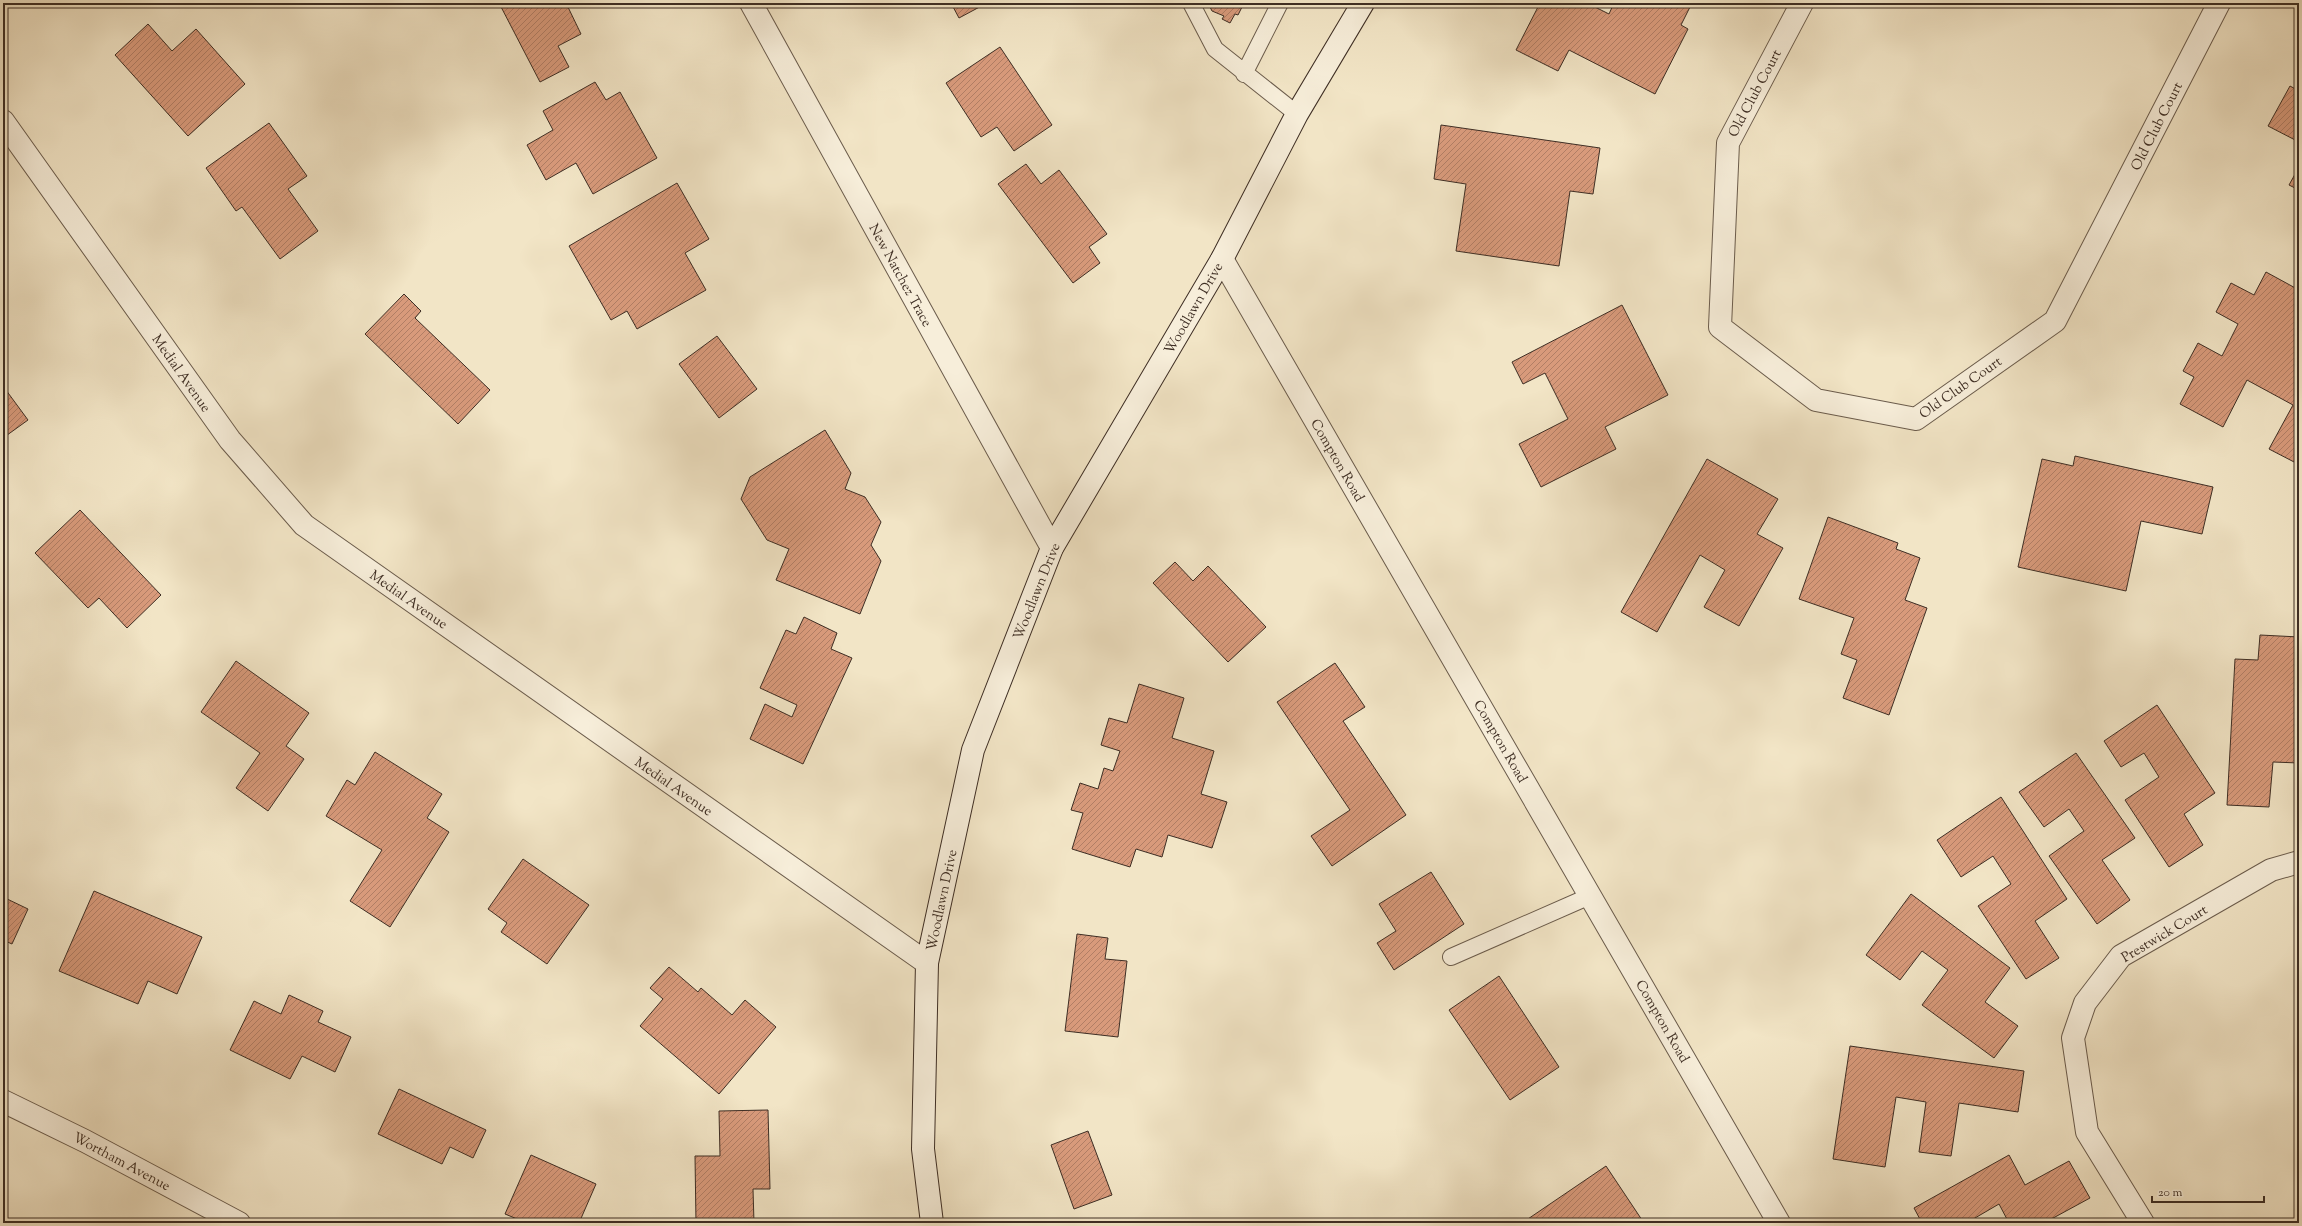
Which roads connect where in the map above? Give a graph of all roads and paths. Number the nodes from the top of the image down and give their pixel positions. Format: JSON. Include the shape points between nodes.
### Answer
{"nodes":[{"id":1,"x":750,"y":3,"type":"edge"},
{"id":2,"x":1191,"y":3,"type":"edge"},
{"id":3,"x":1280,"y":3,"type":"edge"},
{"id":4,"x":1363,"y":3,"type":"edge"},
{"id":5,"x":1802,"y":3,"type":"edge"},
{"id":6,"x":2219,"y":3,"type":"edge"},
{"id":7,"x":1244,"y":74,"type":"junction"},
{"id":8,"x":1297,"y":114,"type":"junction"},
{"id":9,"x":3,"y":121,"type":"edge"},
{"id":10,"x":1222,"y":259,"type":"junction"},
{"id":11,"x":1052,"y":548,"type":"junction"},
{"id":12,"x":2299,"y":862,"type":"edge"},
{"id":13,"x":1590,"y":896,"type":"junction"},
{"id":14,"x":1451,"y":957,"type":"dead end"},
{"id":15,"x":927,"y":963,"type":"junction"},
{"id":16,"x":3,"y":1101,"type":"edge"},
{"id":17,"x":240,"y":1223,"type":"edge"},
{"id":18,"x":932,"y":1223,"type":"edge"},
{"id":19,"x":1779,"y":1223,"type":"edge"},
{"id":20,"x":2143,"y":1223,"type":"edge"}],
"edges":[{"from":1,"to":11,"type":"street","name":"New Natchez Trace"},
{"from":2,"to":7,"type":"lane","via":[[1215,49]]},
{"from":3,"to":7,"type":"lane"},
{"from":4,"to":8,"type":"street","name":"Woodlawn Drive"},
{"from":5,"to":6,"type":"street","name":"Old Club Court","via":[[1728,143],[1720,326],[1816,400],[1916,419],[2055,321]]},
{"from":7,"to":8,"type":"lane"},
{"from":8,"to":10,"type":"street","name":"Woodlawn Drive"},
{"from":9,"to":15,"type":"street","name":"Medial Avenue","via":[[230,440],[304,525]]},
{"from":10,"to":11,"type":"street","name":"Woodlawn Drive"},
{"from":10,"to":13,"type":"street","name":"Compton Road"},
{"from":11,"to":15,"type":"street","name":"Woodlawn Drive","via":[[973,750]]},
{"from":12,"to":20,"type":"street","name":"Prestwick Court","via":[[2271,870],[2121,956],[2084,1003],[2073,1038],[2087,1132]]},
{"from":13,"to":14,"type":"lane"},
{"from":13,"to":19,"type":"street","name":"Compton Road"},
{"from":15,"to":18,"type":"street","name":"Woodlawn Drive","via":[[923,1149]]},
{"from":16,"to":17,"type":"street","name":"Wortham Avenue"}]}
